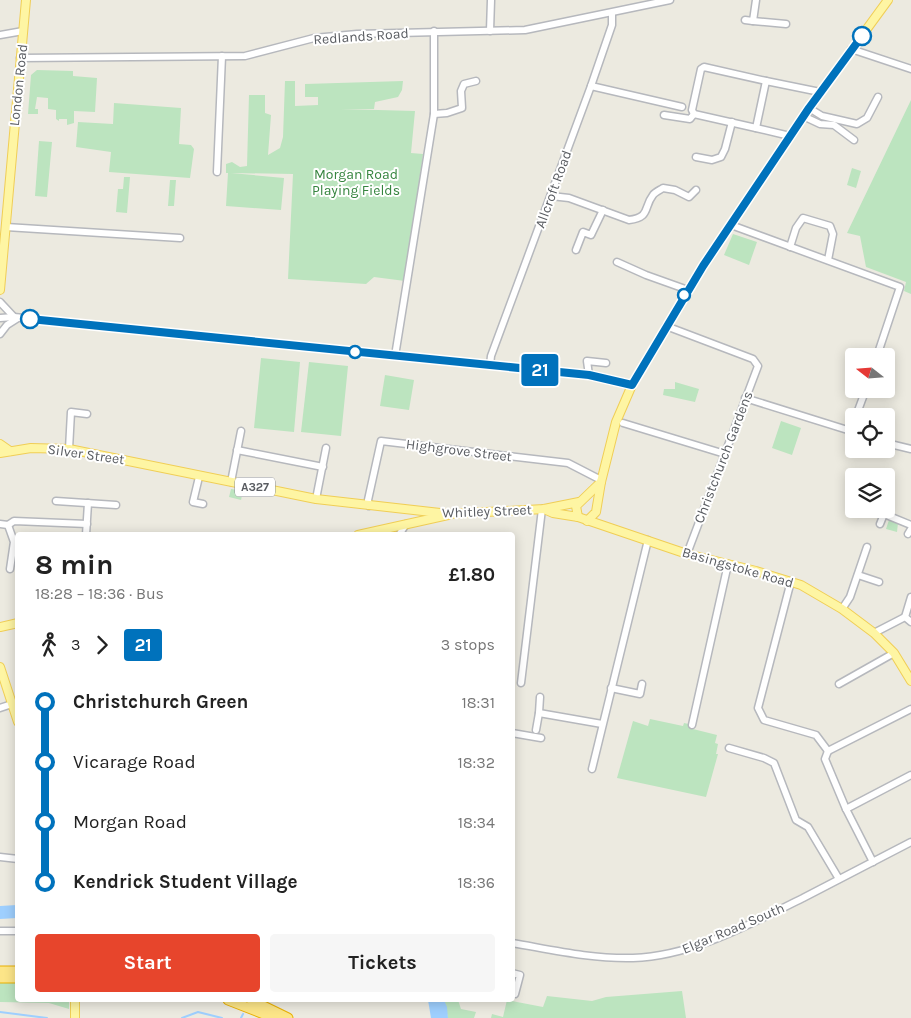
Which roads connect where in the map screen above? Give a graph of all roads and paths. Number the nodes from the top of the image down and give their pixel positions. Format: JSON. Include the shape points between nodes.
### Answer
{"nodes":[{"id":1,"x":26,"y":0,"type":"edge"},
{"id":2,"x":491,"y":0,"type":"edge"},
{"id":3,"x":670,"y":0,"type":"edge"},
{"id":4,"x":756,"y":0,"type":"edge"},
{"id":5,"x":888,"y":0,"type":"edge"},
{"id":6,"x":894,"y":0,"type":"edge"},
{"id":7,"x":883,"y":9,"type":"junction"},
{"id":8,"x":612,"y":13,"type":"junction"},
{"id":9,"x":745,"y":20,"type":"dead end"},
{"id":10,"x":754,"y":21,"type":"junction"},
{"id":11,"x":786,"y":24,"type":"dead end"},
{"id":12,"x":23,"y":31,"type":"junction"},
{"id":13,"x":434,"y":31,"type":"junction"},
{"id":14,"x":490,"y":31,"type":"junction"},
{"id":15,"x":0,"y":35,"type":"edge"},
{"id":16,"x":851,"y":49,"type":"junction"},
{"id":17,"x":222,"y":56,"type":"junction"},
{"id":18,"x":20,"y":58,"type":"junction"},
{"id":19,"x":911,"y":70,"type":"edge"},
{"id":20,"x":476,"y":81,"type":"dead end"},
{"id":21,"x":766,"y":81,"type":"junction"},
{"id":22,"x":591,"y":86,"type":"junction"},
{"id":23,"x":820,"y":92,"type":"junction"},
{"id":24,"x":878,"y":97,"type":"dead end"},
{"id":25,"x":682,"y":107,"type":"dead end"},
{"id":26,"x":809,"y":108,"type":"junction"},
{"id":27,"x":434,"y":114,"type":"junction"},
{"id":28,"x":664,"y":114,"type":"dead end"},
{"id":29,"x":694,"y":114,"type":"junction"},
{"id":30,"x":803,"y":116,"type":"junction"},
{"id":31,"x":732,"y":122,"type":"junction"},
{"id":32,"x":756,"y":128,"type":"junction"},
{"id":33,"x":790,"y":136,"type":"junction"},
{"id":34,"x":854,"y":140,"type":"dead end"},
{"id":35,"x":696,"y":157,"type":"dead end"},
{"id":36,"x":217,"y":172,"type":"dead end"},
{"id":37,"x":696,"y":190,"type":"dead end"},
{"id":38,"x":550,"y":196,"type":"junction"},
{"id":39,"x":603,"y":210,"type":"junction"},
{"id":40,"x":3,"y":217,"type":"edge"},
{"id":41,"x":731,"y":225,"type":"junction"},
{"id":42,"x":6,"y":227,"type":"junction"},
{"id":43,"x":180,"y":238,"type":"dead end"},
{"id":44,"x":790,"y":247,"type":"junction"},
{"id":45,"x":576,"y":250,"type":"dead end"},
{"id":46,"x":828,"y":260,"type":"junction"},
{"id":47,"x":617,"y":262,"type":"dead end"},
{"id":48,"x":0,"y":290,"type":"edge"},
{"id":49,"x":688,"y":290,"type":"junction"},
{"id":50,"x":0,"y":302,"type":"edge"},
{"id":51,"x":0,"y":318,"type":"edge"},
{"id":52,"x":16,"y":318,"type":"junction"},
{"id":53,"x":666,"y":326,"type":"junction"},
{"id":54,"x":0,"y":334,"type":"edge"},
{"id":55,"x":880,"y":348,"type":"edge"},
{"id":56,"x":395,"y":356,"type":"junction"},
{"id":57,"x":606,"y":363,"type":"dead end"},
{"id":58,"x":490,"y":365,"type":"junction"},
{"id":59,"x":589,"y":375,"type":"junction"},
{"id":60,"x":632,"y":385,"type":"junction"},
{"id":61,"x":745,"y":398,"type":"junction"},
{"id":62,"x":87,"y":414,"type":"dead end"},
{"id":63,"x":623,"y":423,"type":"dead end"},
{"id":64,"x":845,"y":430,"type":"edge"},
{"id":65,"x":241,"y":431,"type":"dead end"},
{"id":66,"x":0,"y":444,"type":"edge"},
{"id":67,"x":895,"y":445,"type":"edge"},
{"id":68,"x":326,"y":448,"type":"dead end"},
{"id":69,"x":69,"y":449,"type":"junction"},
{"id":70,"x":911,"y":449,"type":"edge"},
{"id":71,"x":237,"y":450,"type":"junction"},
{"id":72,"x":10,"y":451,"type":"junction"},
{"id":73,"x":0,"y":453,"type":"edge"},
{"id":74,"x":725,"y":454,"type":"junction"},
{"id":75,"x":323,"y":467,"type":"junction"},
{"id":76,"x":199,"y":476,"type":"junction"},
{"id":77,"x":601,"y":481,"type":"junction"},
{"id":78,"x":231,"y":482,"type":"junction"},
{"id":79,"x":316,"y":499,"type":"junction"},
{"id":80,"x":581,"y":500,"type":"junction"},
{"id":81,"x":56,"y":501,"type":"dead end"},
{"id":82,"x":88,"y":503,"type":"junction"},
{"id":83,"x":203,"y":504,"type":"dead end"},
{"id":84,"x":116,"y":505,"type":"dead end"},
{"id":85,"x":369,"y":506,"type":"junction"},
{"id":86,"x":543,"y":509,"type":"junction"},
{"id":87,"x":596,"y":509,"type":"junction"},
{"id":88,"x":449,"y":514,"type":"junction"},
{"id":89,"x":578,"y":518,"type":"junction"},
{"id":90,"x":587,"y":521,"type":"junction"},
{"id":91,"x":11,"y":523,"type":"junction"},
{"id":92,"x":0,"y":524,"type":"edge"},
{"id":93,"x":87,"y":524,"type":"junction"},
{"id":94,"x":406,"y":524,"type":"junction"},
{"id":95,"x":880,"y":524,"type":"dead end"},
{"id":96,"x":911,"y":525,"type":"edge"},
{"id":97,"x":390,"y":527,"type":"junction"},
{"id":98,"x":611,"y":528,"type":"junction"},
{"id":99,"x":86,"y":532,"type":"edge"},
{"id":100,"x":370,"y":532,"type":"edge"},
{"id":101,"x":395,"y":532,"type":"edge"},
{"id":102,"x":400,"y":532,"type":"edge"},
{"id":103,"x":15,"y":538,"type":"edge"},
{"id":104,"x":648,"y":540,"type":"junction"},
{"id":105,"x":15,"y":546,"type":"edge"},
{"id":106,"x":868,"y":547,"type":"dead end"},
{"id":107,"x":687,"y":554,"type":"junction"},
{"id":108,"x":728,"y":564,"type":"junction"},
{"id":109,"x":10,"y":569,"type":"dead end"},
{"id":110,"x":858,"y":575,"type":"junction"},
{"id":111,"x":791,"y":581,"type":"junction"},
{"id":112,"x":880,"y":582,"type":"dead end"},
{"id":113,"x":911,"y":596,"type":"edge"},
{"id":114,"x":842,"y":609,"type":"junction"},
{"id":115,"x":905,"y":617,"type":"junction"},
{"id":116,"x":911,"y":622,"type":"edge"},
{"id":117,"x":15,"y":624,"type":"edge"},
{"id":118,"x":0,"y":627,"type":"edge"},
{"id":119,"x":874,"y":633,"type":"junction"},
{"id":120,"x":894,"y":653,"type":"junction"},
{"id":121,"x":0,"y":667,"type":"edge"},
{"id":122,"x":911,"y":681,"type":"edge"},
{"id":123,"x":521,"y":683,"type":"dead end"},
{"id":124,"x":642,"y":684,"type":"dead end"},
{"id":125,"x":839,"y":684,"type":"dead end"},
{"id":126,"x":611,"y":688,"type":"junction"},
{"id":127,"x":540,"y":697,"type":"dead end"},
{"id":128,"x":15,"y":703,"type":"edge"},
{"id":129,"x":0,"y":708,"type":"edge"},
{"id":130,"x":911,"y":709,"type":"edge"},
{"id":131,"x":539,"y":713,"type":"junction"},
{"id":132,"x":602,"y":724,"type":"junction"},
{"id":133,"x":692,"y":725,"type":"dead end"},
{"id":134,"x":536,"y":730,"type":"dead end"},
{"id":135,"x":515,"y":734,"type":"edge"},
{"id":136,"x":541,"y":738,"type":"dead end"},
{"id":137,"x":729,"y":748,"type":"dead end"},
{"id":138,"x":828,"y":751,"type":"junction"},
{"id":139,"x":592,"y":769,"type":"dead end"},
{"id":140,"x":911,"y":775,"type":"edge"},
{"id":141,"x":846,"y":810,"type":"junction"},
{"id":142,"x":911,"y":842,"type":"edge"},
{"id":143,"x":0,"y":856,"type":"edge"},
{"id":144,"x":15,"y":858,"type":"edge"},
{"id":145,"x":873,"y":862,"type":"junction"},
{"id":146,"x":839,"y":879,"type":"junction"},
{"id":147,"x":0,"y":931,"type":"edge"},
{"id":148,"x":15,"y":931,"type":"edge"},
{"id":149,"x":515,"y":944,"type":"edge"},
{"id":150,"x":0,"y":971,"type":"edge"},
{"id":151,"x":15,"y":971,"type":"edge"},
{"id":152,"x":515,"y":974,"type":"edge"},
{"id":153,"x":0,"y":978,"type":"edge"},
{"id":154,"x":15,"y":978,"type":"edge"},
{"id":155,"x":515,"y":994,"type":"dead end"},
{"id":156,"x":75,"y":1002,"type":"edge"},
{"id":157,"x":233,"y":1002,"type":"edge"},
{"id":158,"x":255,"y":1002,"type":"edge"},
{"id":159,"x":75,"y":1015,"type":"edge"},
{"id":160,"x":274,"y":1018,"type":"edge"},
{"id":161,"x":288,"y":1018,"type":"edge"}],
"edges":[{"from":1,"to":12,"type":"main road","name":"London Road"},
{"from":2,"to":14,"type":"street"},
{"from":3,"to":8,"type":"street","name":"Redlands Road"},
{"from":4,"to":10,"type":"street"},
{"from":5,"to":7,"type":"main road"},
{"from":6,"to":7,"type":"main road"},
{"from":7,"to":16,"type":"main road"},
{"from":8,"to":14,"type":"street","name":"Redlands Road","via":[[533,29]]},
{"from":8,"to":22,"type":"street","name":"Allcroft Road","via":[[612,25]]},
{"from":9,"to":10,"type":"street"},
{"from":10,"to":11,"type":"street"},
{"from":12,"to":15,"type":"street"},
{"from":12,"to":18,"type":"main road","name":"London Road"},
{"from":13,"to":14,"type":"street","name":"Redlands Road"},
{"from":13,"to":17,"type":"street","name":"Redlands Road","via":[[314,38],[251,54]]},
{"from":13,"to":27,"type":"street"},
{"from":16,"to":19,"type":"street"},
{"from":16,"to":23,"type":"main road"},
{"from":17,"to":18,"type":"street","name":"Redlands Road"},
{"from":17,"to":36,"type":"street"},
{"from":18,"to":40,"type":"main road","name":"London Road"},
{"from":20,"to":27,"type":"street","via":[[464,84],[461,91],[466,109]]},
{"from":21,"to":23,"type":"street"},
{"from":21,"to":29,"type":"street","via":[[704,67],[692,110]]},
{"from":21,"to":32,"type":"street"},
{"from":22,"to":25,"type":"street"},
{"from":22,"to":38,"type":"street","name":"Allcroft Road"},
{"from":23,"to":26,"type":"main road"},
{"from":24,"to":26,"type":"street","via":[[869,106],[867,118],[857,124],[822,116]]},
{"from":26,"to":30,"type":"main road"},
{"from":27,"to":56,"type":"street"},
{"from":28,"to":29,"type":"street","via":[[690,119]]},
{"from":29,"to":31,"type":"street"},
{"from":30,"to":33,"type":"main road"},
{"from":30,"to":34,"type":"street","via":[[820,124],[834,125]]},
{"from":31,"to":32,"type":"street"},
{"from":31,"to":35,"type":"street","via":[[721,157],[712,160]]},
{"from":32,"to":33,"type":"street"},
{"from":33,"to":41,"type":"main road"},
{"from":37,"to":39,"type":"street","via":[[689,197],[663,188],[653,194],[645,213],[638,219],[629,220]]},
{"from":38,"to":39,"type":"street","via":[[569,198]]},
{"from":38,"to":58,"type":"street","name":"Allcroft Road"},
{"from":39,"to":45,"type":"street","via":[[591,235],[583,232]]},
{"from":40,"to":42,"type":"main road","name":"London Road"},
{"from":41,"to":44,"type":"street"},
{"from":41,"to":49,"type":"main road"},
{"from":42,"to":43,"type":"street"},
{"from":42,"to":48,"type":"main road","name":"London Road"},
{"from":44,"to":46,"type":"street"},
{"from":44,"to":46,"type":"street","via":[[803,218],[830,226],[833,234]]},
{"from":46,"to":55,"type":"street","via":[[900,287]]},
{"from":47,"to":49,"type":"street"},
{"from":49,"to":53,"type":"main road"},
{"from":50,"to":52,"type":"street"},
{"from":51,"to":52,"type":"street"},
{"from":52,"to":54,"type":"street"},
{"from":52,"to":56,"type":"street"},
{"from":53,"to":60,"type":"main road"},
{"from":53,"to":61,"type":"street","name":"Christchurch Gardens","via":[[757,361]]},
{"from":56,"to":58,"type":"street"},
{"from":57,"to":59,"type":"street","via":[[587,361]]},
{"from":58,"to":59,"type":"street"},
{"from":59,"to":60,"type":"street"},
{"from":60,"to":77,"type":"main road","via":[[616,422]]},
{"from":61,"to":64,"type":"street"},
{"from":61,"to":74,"type":"street","name":"Christchurch Gardens"},
{"from":62,"to":69,"type":"street","via":[[71,412]]},
{"from":63,"to":74,"type":"street"},
{"from":65,"to":71,"type":"street"},
{"from":66,"to":72,"type":"main road"},
{"from":67,"to":70,"type":"street"},
{"from":68,"to":75,"type":"street"},
{"from":69,"to":72,"type":"main road","name":"Silver Street","number":"A327"},
{"from":69,"to":76,"type":"main road","name":"Silver Street","number":"A327"},
{"from":71,"to":75,"type":"street"},
{"from":71,"to":78,"type":"street"},
{"from":72,"to":73,"type":"main road","name":"Silver Street","number":"A327"},
{"from":74,"to":107,"type":"street","name":"Christchurch Gardens"},
{"from":75,"to":79,"type":"street"},
{"from":76,"to":78,"type":"main road","number":"A327"},
{"from":76,"to":83,"type":"street","via":[[193,502]]},
{"from":77,"to":80,"type":"main road"},
{"from":77,"to":85,"type":"street","name":"Highgrove Street","via":[[568,463],[381,441],[378,443]]},
{"from":77,"to":87,"type":"main road"},
{"from":78,"to":79,"type":"main road","number":"A327"},
{"from":79,"to":85,"type":"main road","number":"A327"},
{"from":80,"to":86,"type":"main road","name":"Whitley Street","number":"A327"},
{"from":80,"to":87,"type":"main road","via":[[590,500]]},
{"from":80,"to":89,"type":"main road","via":[[575,510]]},
{"from":81,"to":82,"type":"street"},
{"from":82,"to":84,"type":"street"},
{"from":82,"to":93,"type":"street"},
{"from":85,"to":88,"type":"main road","name":"Whitley Street","number":"A327"},
{"from":86,"to":88,"type":"main road","name":"Whitley Street","number":"A327"},
{"from":86,"to":89,"type":"main road","name":"Whitley Street","number":"A327"},
{"from":86,"to":123,"type":"street"},
{"from":87,"to":90,"type":"main road"},
{"from":87,"to":98,"type":"main road"},
{"from":88,"to":94,"type":"main road","number":"A327"},
{"from":89,"to":90,"type":"main road"},
{"from":90,"to":98,"type":"main road"},
{"from":91,"to":92,"type":"street"},
{"from":91,"to":93,"type":"street"},
{"from":91,"to":103,"type":"street"},
{"from":93,"to":99,"type":"street"},
{"from":94,"to":97,"type":"main road","number":"A327"},
{"from":94,"to":102,"type":"street"},
{"from":95,"to":96,"type":"street","via":[[884,514]]},
{"from":97,"to":100,"type":"main road","number":"A327"},
{"from":97,"to":101,"type":"street"},
{"from":98,"to":104,"type":"main road"},
{"from":104,"to":107,"type":"main road","name":"Basingstoke Road"},
{"from":104,"to":126,"type":"street"},
{"from":105,"to":109,"type":"street"},
{"from":106,"to":110,"type":"street"},
{"from":107,"to":108,"type":"main road","name":"Basingstoke Road"},
{"from":108,"to":111,"type":"main road","name":"Basingstoke Road"},
{"from":108,"to":133,"type":"street"},
{"from":110,"to":112,"type":"street"},
{"from":110,"to":114,"type":"street"},
{"from":111,"to":114,"type":"main road","name":"Basingstoke Road"},
{"from":111,"to":138,"type":"street","via":[[758,708],[764,720],[816,735]]},
{"from":113,"to":115,"type":"street"},
{"from":114,"to":119,"type":"main road","name":"Basingstoke Road"},
{"from":115,"to":116,"type":"street"},
{"from":115,"to":119,"type":"street"},
{"from":117,"to":118,"type":"main road"},
{"from":119,"to":120,"type":"main road","name":"Basingstoke Road"},
{"from":120,"to":122,"type":"main road","name":"Basingstoke Road"},
{"from":120,"to":125,"type":"street"},
{"from":121,"to":128,"type":"main road"},
{"from":124,"to":126,"type":"street","via":[[640,694]]},
{"from":126,"to":132,"type":"street"},
{"from":127,"to":131,"type":"street"},
{"from":128,"to":129,"type":"street"},
{"from":130,"to":138,"type":"street"},
{"from":131,"to":132,"type":"street"},
{"from":131,"to":134,"type":"street"},
{"from":132,"to":139,"type":"street"},
{"from":135,"to":136,"type":"street"},
{"from":137,"to":146,"type":"street","via":[[774,763],[796,820],[808,826]]},
{"from":138,"to":141,"type":"street","via":[[825,759]]},
{"from":140,"to":141,"type":"street"},
{"from":141,"to":145,"type":"street"},
{"from":142,"to":145,"type":"street","name":"Elgar Road South"},
{"from":143,"to":144,"type":"street"},
{"from":145,"to":146,"type":"street","name":"Elgar Road South"},
{"from":146,"to":149,"type":"street","name":"Elgar Road South","via":[[756,922],[672,953],[633,958],[583,956]]},
{"from":147,"to":148,"type":"street"},
{"from":150,"to":151,"type":"highway"},
{"from":152,"to":155,"type":"street","via":[[520,975]]},
{"from":153,"to":154,"type":"highway"},
{"from":156,"to":159,"type":"main road"},
{"from":157,"to":160,"type":"highway"},
{"from":158,"to":161,"type":"highway"}]}
